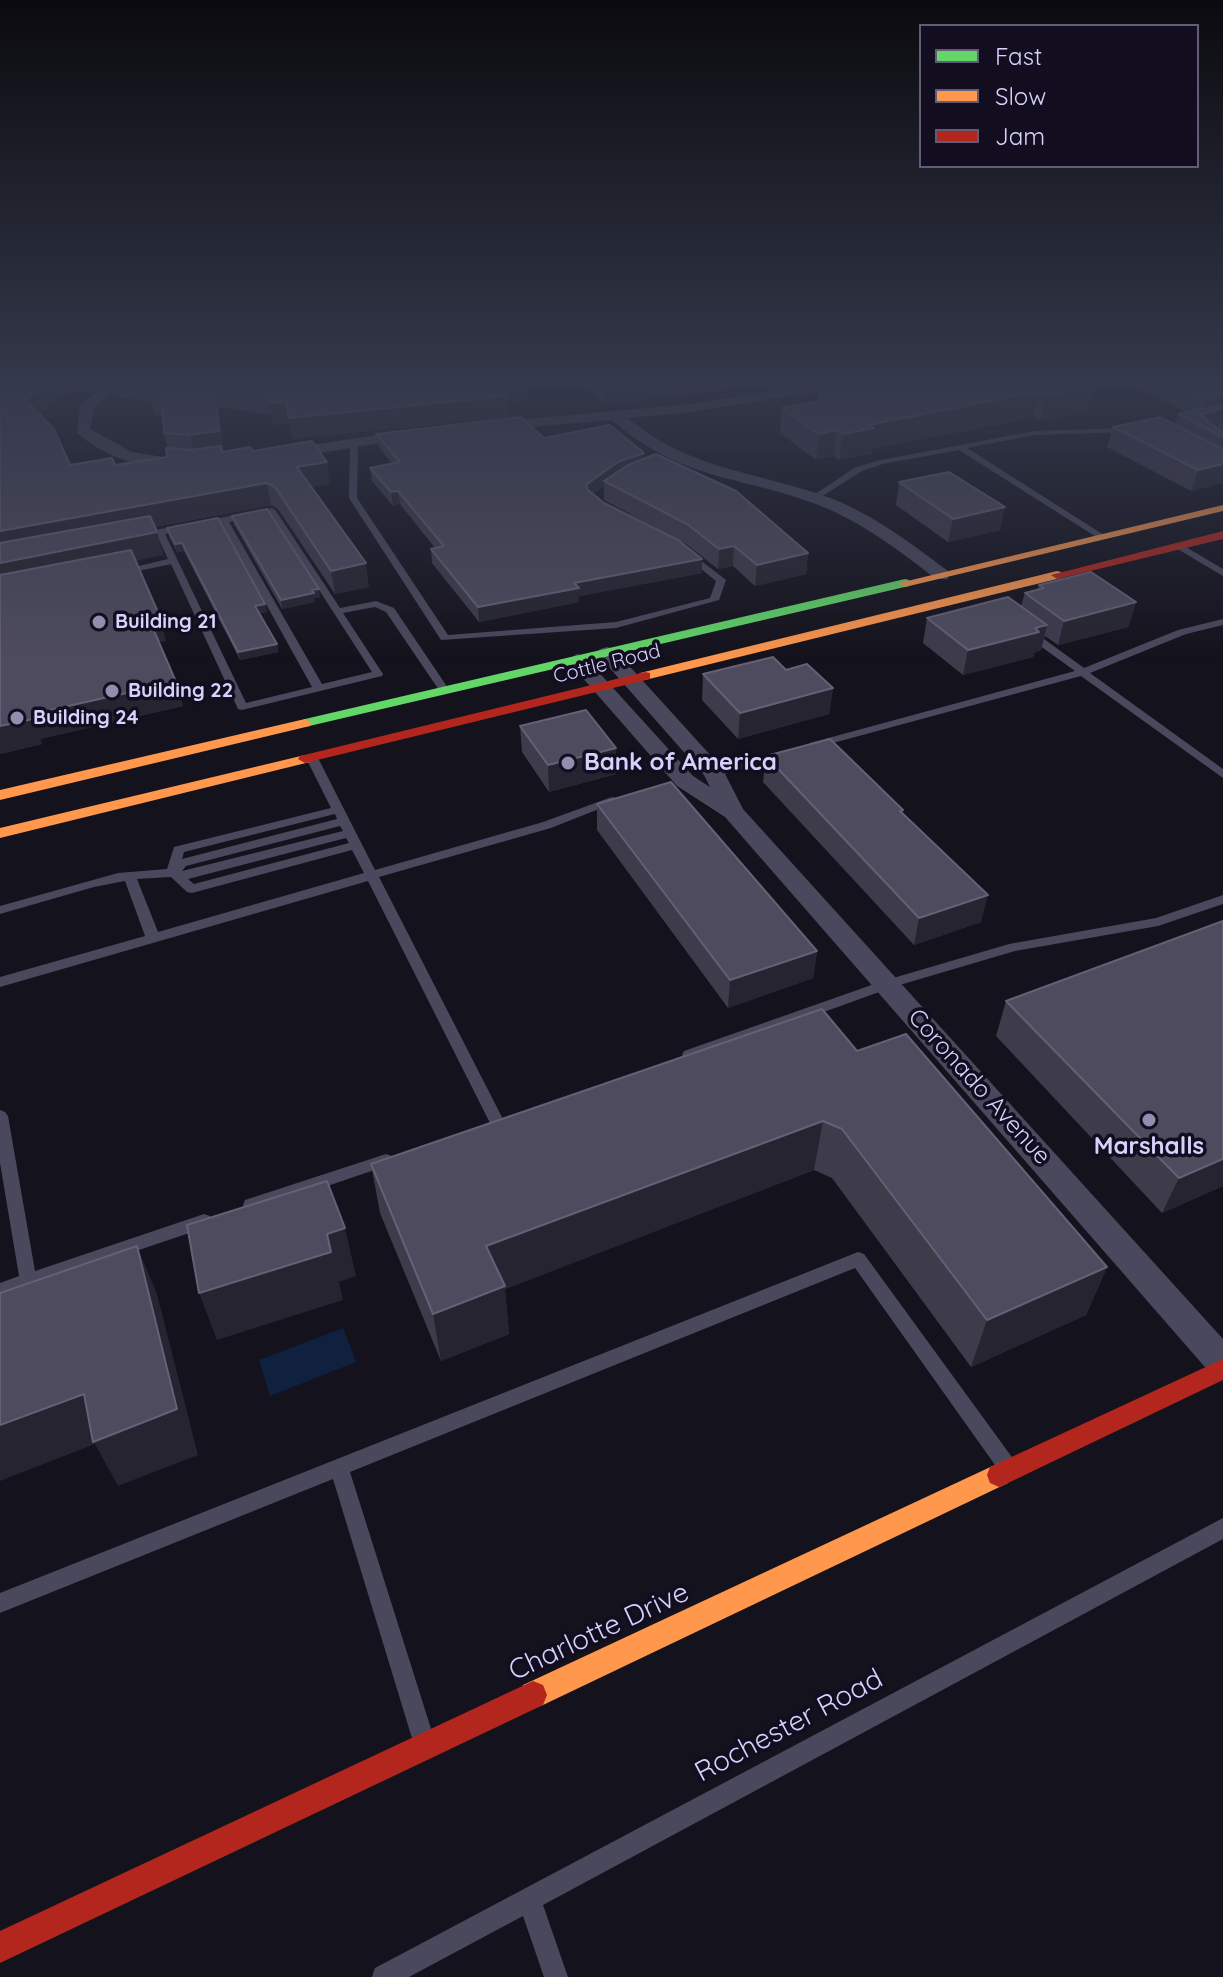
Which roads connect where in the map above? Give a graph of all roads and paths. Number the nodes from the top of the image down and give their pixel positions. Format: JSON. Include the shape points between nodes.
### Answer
{"nodes":[{"id":1,"x":353,"y":478,"type":"edge"},
{"id":2,"x":733,"y":478,"type":"edge"},
{"id":3,"x":844,"y":478,"type":"edge"},
{"id":4,"x":1009,"y":478,"type":"edge"},
{"id":5,"x":813,"y":498,"type":"junction"},
{"id":6,"x":1223,"y":508,"type":"edge"},
{"id":7,"x":224,"y":520,"type":"junction"},
{"id":8,"x":160,"y":532,"type":"junction"},
{"id":9,"x":1223,"y":535,"type":"edge"},
{"id":10,"x":1101,"y":537,"type":"junction"},
{"id":11,"x":131,"y":538,"type":"edge"},
{"id":12,"x":1179,"y":546,"type":"junction"},
{"id":13,"x":1057,"y":547,"type":"junction"},
{"id":14,"x":682,"y":549,"type":"edge"},
{"id":15,"x":174,"y":561,"type":"junction"},
{"id":16,"x":112,"y":573,"type":"edge"},
{"id":17,"x":1223,"y":573,"type":"edge"},
{"id":18,"x":942,"y":575,"type":"junction"},
{"id":19,"x":983,"y":599,"type":"junction"},
{"id":20,"x":337,"y":611,"type":"junction"},
{"id":21,"x":1223,"y":622,"type":"edge"},
{"id":22,"x":843,"y":629,"type":"junction"},
{"id":23,"x":1024,"y":629,"type":"edge"},
{"id":24,"x":607,"y":653,"type":"junction"},
{"id":25,"x":577,"y":660,"type":"junction"},
{"id":26,"x":1083,"y":672,"type":"junction"},
{"id":27,"x":632,"y":681,"type":"junction"},
{"id":28,"x":603,"y":688,"type":"junction"},
{"id":29,"x":319,"y":689,"type":"junction"},
{"id":30,"x":445,"y":691,"type":"junction"},
{"id":31,"x":312,"y":758,"type":"junction"},
{"id":32,"x":714,"y":773,"type":"junction"},
{"id":33,"x":1223,"y":774,"type":"edge"},
{"id":34,"x":0,"y":795,"type":"edge"},
{"id":35,"x":625,"y":798,"type":"edge"},
{"id":36,"x":733,"y":812,"type":"junction"},
{"id":37,"x":347,"y":827,"type":"junction"},
{"id":38,"x":0,"y":833,"type":"edge"},
{"id":39,"x":173,"y":872,"type":"junction"},
{"id":40,"x":372,"y":875,"type":"junction"},
{"id":41,"x":130,"y":876,"type":"junction"},
{"id":42,"x":1223,"y":899,"type":"edge"},
{"id":43,"x":0,"y":910,"type":"edge"},
{"id":44,"x":153,"y":938,"type":"junction"},
{"id":45,"x":0,"y":982,"type":"edge"},
{"id":46,"x":888,"y":984,"type":"junction"},
{"id":47,"x":668,"y":1062,"type":"edge"},
{"id":48,"x":0,"y":1116,"type":"edge"},
{"id":49,"x":498,"y":1123,"type":"edge"},
{"id":50,"x":398,"y":1156,"type":"edge"},
{"id":51,"x":28,"y":1280,"type":"junction"},
{"id":52,"x":0,"y":1290,"type":"edge"},
{"id":53,"x":1223,"y":1366,"type":"edge"},
{"id":54,"x":339,"y":1468,"type":"junction"},
{"id":55,"x":1010,"y":1470,"type":"junction"},
{"id":56,"x":1223,"y":1528,"type":"edge"},
{"id":57,"x":0,"y":1603,"type":"edge"},
{"id":58,"x":426,"y":1745,"type":"junction"},
{"id":59,"x":529,"y":1900,"type":"junction"},
{"id":60,"x":0,"y":1947,"type":"edge"},
{"id":61,"x":384,"y":1977,"type":"edge"},
{"id":62,"x":556,"y":1977,"type":"edge"}],
"edges":[{"from":1,"to":14,"type":"lane","via":[[353,498],[445,638],[616,625],[714,600],[721,580]]},
{"from":2,"to":5,"type":"street"},
{"from":3,"to":5,"type":"lane"},
{"from":4,"to":10,"type":"lane"},
{"from":5,"to":18,"type":"street","via":[[888,534]]},
{"from":6,"to":10,"type":"main road","name":"Cottle Road"},
{"from":7,"to":8,"type":"lane"},
{"from":7,"to":20,"type":"lane","via":[[272,511]]},
{"from":7,"to":29,"type":"lane"},
{"from":8,"to":11,"type":"lane"},
{"from":8,"to":15,"type":"lane"},
{"from":9,"to":12,"type":"main road","name":"Cottle Road"},
{"from":10,"to":13,"type":"main road","name":"Cottle Road"},
{"from":12,"to":17,"type":"lane"},
{"from":12,"to":19,"type":"main road","name":"Cottle Road"},
{"from":13,"to":18,"type":"main road","name":"Cottle Road"},
{"from":13,"to":19,"type":"main road","via":[[980,575],[973,584]]},
{"from":15,"to":16,"type":"lane"},
{"from":15,"to":29,"type":"lane","via":[[242,707]]},
{"from":18,"to":22,"type":"main road","via":[[933,587],[849,617]]},
{"from":18,"to":24,"type":"main road","name":"Cottle Road"},
{"from":19,"to":22,"type":"main road","name":"Cottle Road"},
{"from":20,"to":29,"type":"lane","via":[[378,674]]},
{"from":20,"to":30,"type":"lane","via":[[376,604],[390,610]]},
{"from":21,"to":26,"type":"lane","via":[[1182,632]]},
{"from":22,"to":27,"type":"main road","name":"Cottle Road"},
{"from":23,"to":26,"type":"lane"},
{"from":24,"to":25,"type":"main road","name":"Cottle Road"},
{"from":24,"to":27,"type":"street","name":"Coronado Avenue"},
{"from":25,"to":28,"type":"street","name":"Coronado Avenue"},
{"from":25,"to":30,"type":"main road","name":"Cottle Road"},
{"from":26,"to":32,"type":"lane"},
{"from":26,"to":33,"type":"lane"},
{"from":27,"to":28,"type":"main road","name":"Cottle Road"},
{"from":27,"to":32,"type":"street","name":"Coronado Avenue"},
{"from":28,"to":31,"type":"main road","name":"Cottle Road"},
{"from":28,"to":36,"type":"street","name":"Coronado Avenue","via":[[676,783]]},
{"from":30,"to":34,"type":"main road","name":"Cottle Road"},
{"from":31,"to":37,"type":"lane"},
{"from":31,"to":38,"type":"main road","name":"Cottle Road"},
{"from":32,"to":36,"type":"street","name":"Coronado Avenue"},
{"from":35,"to":40,"type":"lane"},
{"from":36,"to":46,"type":"street","name":"Coronado Avenue"},
{"from":37,"to":39,"type":"lane","via":[[182,863]]},
{"from":37,"to":39,"type":"lane","via":[[192,889]]},
{"from":37,"to":40,"type":"lane"},
{"from":39,"to":41,"type":"lane"},
{"from":40,"to":44,"type":"lane"},
{"from":40,"to":49,"type":"lane"},
{"from":41,"to":43,"type":"lane"},
{"from":41,"to":44,"type":"lane"},
{"from":42,"to":46,"type":"lane","via":[[1158,922],[1014,947]]},
{"from":44,"to":45,"type":"lane"},
{"from":46,"to":47,"type":"lane"},
{"from":46,"to":53,"type":"street","name":"Coronado Avenue"},
{"from":48,"to":51,"type":"lane"},
{"from":50,"to":51,"type":"lane"},
{"from":51,"to":52,"type":"lane"},
{"from":53,"to":55,"type":"main road","name":"Charlotte Drive"},
{"from":54,"to":55,"type":"lane","via":[[858,1259]]},
{"from":54,"to":57,"type":"lane"},
{"from":54,"to":58,"type":"lane"},
{"from":55,"to":58,"type":"main road","name":"Charlotte Drive"},
{"from":56,"to":59,"type":"lane","name":"Rochester Road"},
{"from":58,"to":60,"type":"main road","name":"Charlotte Drive"},
{"from":59,"to":61,"type":"lane","name":"Rochester Road"},
{"from":59,"to":62,"type":"lane"}]}
